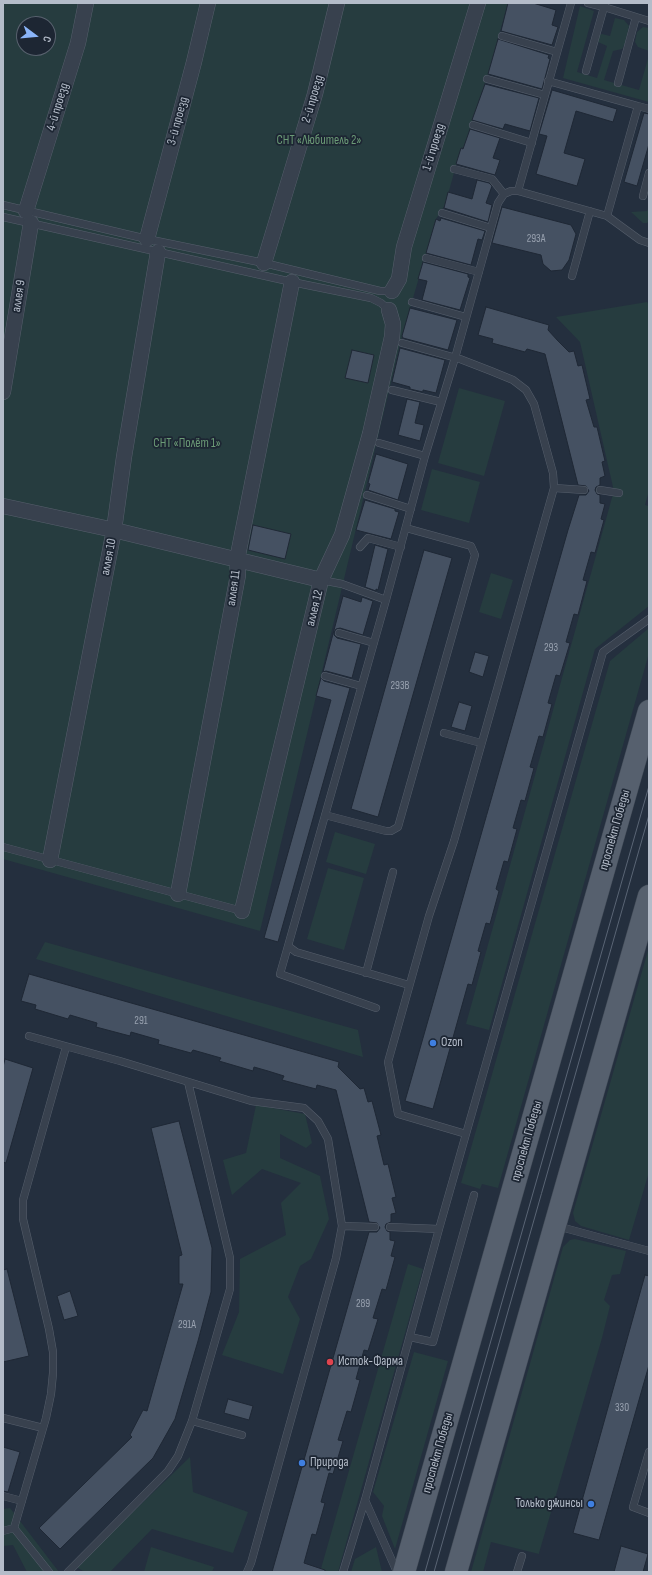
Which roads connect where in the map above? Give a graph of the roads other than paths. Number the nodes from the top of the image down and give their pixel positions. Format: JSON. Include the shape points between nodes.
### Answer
{"nodes":[{"id":1,"x":86,"y":3,"type":"edge"},
{"id":2,"x":208,"y":3,"type":"edge"},
{"id":3,"x":337,"y":3,"type":"edge"},
{"id":4,"x":478,"y":3,"type":"edge"},
{"id":5,"x":571,"y":3,"type":"edge"},
{"id":6,"x":588,"y":3,"type":"edge"},
{"id":7,"x":604,"y":5,"type":"edge"},
{"id":8,"x":636,"y":17,"type":"junction"},
{"id":9,"x":649,"y":21,"type":"edge"},
{"id":10,"x":502,"y":36,"type":"dead end"},
{"id":11,"x":557,"y":52,"type":"junction"},
{"id":12,"x":586,"y":71,"type":"dead end"},
{"id":13,"x":488,"y":79,"type":"dead end"},
{"id":14,"x":548,"y":81,"type":"junction"},
{"id":15,"x":618,"y":83,"type":"dead end"},
{"id":16,"x":545,"y":95,"type":"junction"},
{"id":17,"x":638,"y":106,"type":"junction"},
{"id":18,"x":649,"y":109,"type":"edge"},
{"id":19,"x":473,"y":125,"type":"dead end"},
{"id":20,"x":532,"y":143,"type":"junction"},
{"id":21,"x":454,"y":169,"type":"dead end"},
{"id":22,"x":649,"y":173,"type":"edge"},
{"id":23,"x":518,"y":191,"type":"junction"},
{"id":24,"x":504,"y":194,"type":"junction"},
{"id":25,"x":643,"y":196,"type":"dead end"},
{"id":26,"x":3,"y":205,"type":"edge"},
{"id":27,"x":590,"y":211,"type":"junction"},
{"id":28,"x":442,"y":214,"type":"dead end"},
{"id":29,"x":607,"y":216,"type":"junction"},
{"id":30,"x":3,"y":217,"type":"edge"},
{"id":31,"x":29,"y":217,"type":"junction"},
{"id":32,"x":491,"y":228,"type":"junction"},
{"id":33,"x":147,"y":239,"type":"junction"},
{"id":34,"x":649,"y":243,"type":"edge"},
{"id":35,"x":158,"y":252,"type":"junction"},
{"id":36,"x":426,"y":258,"type":"dead end"},
{"id":37,"x":264,"y":263,"type":"junction"},
{"id":38,"x":479,"y":272,"type":"junction"},
{"id":39,"x":572,"y":276,"type":"dead end"},
{"id":40,"x":292,"y":282,"type":"junction"},
{"id":41,"x":392,"y":291,"type":"joint"},
{"id":42,"x":412,"y":302,"type":"dead end"},
{"id":43,"x":388,"y":310,"type":"joint"},
{"id":44,"x":466,"y":318,"type":"junction"},
{"id":45,"x":402,"y":343,"type":"dead end"},
{"id":46,"x":455,"y":358,"type":"junction"},
{"id":47,"x":392,"y":390,"type":"dead end"},
{"id":48,"x":3,"y":392,"type":"edge"},
{"id":49,"x":441,"y":402,"type":"junction"},
{"id":50,"x":379,"y":443,"type":"dead end"},
{"id":51,"x":425,"y":456,"type":"junction"},
{"id":52,"x":554,"y":488,"type":"junction"},
{"id":53,"x":584,"y":490,"type":"dead end"},
{"id":54,"x":600,"y":490,"type":"dead end"},
{"id":55,"x":619,"y":493,"type":"dead end"},
{"id":56,"x":367,"y":495,"type":"dead end"},
{"id":57,"x":3,"y":506,"type":"edge"},
{"id":58,"x":410,"y":508,"type":"junction"},
{"id":59,"x":406,"y":528,"type":"junction"},
{"id":60,"x":114,"y":530,"type":"junction"},
{"id":61,"x":360,"y":547,"type":"dead end"},
{"id":62,"x":401,"y":547,"type":"junction"},
{"id":63,"x":237,"y":560,"type":"junction"},
{"id":64,"x":321,"y":580,"type":"junction"},
{"id":65,"x":386,"y":600,"type":"junction"},
{"id":66,"x":649,"y":619,"type":"edge"},
{"id":67,"x":338,"y":633,"type":"dead end"},
{"id":68,"x":374,"y":643,"type":"junction"},
{"id":69,"x":325,"y":676,"type":"dead end"},
{"id":70,"x":361,"y":686,"type":"junction"},
{"id":71,"x":649,"y":711,"type":"edge"},
{"id":72,"x":444,"y":733,"type":"dead end"},
{"id":73,"x":480,"y":743,"type":"junction"},
{"id":74,"x":325,"y":814,"type":"junction"},
{"id":75,"x":3,"y":847,"type":"edge"},
{"id":76,"x":50,"y":860,"type":"junction"},
{"id":77,"x":393,"y":872,"type":"dead end"},
{"id":78,"x":178,"y":894,"type":"junction"},
{"id":79,"x":649,"y":896,"type":"edge"},
{"id":80,"x":242,"y":911,"type":"joint"},
{"id":81,"x":288,"y":946,"type":"junction"},
{"id":82,"x":366,"y":972,"type":"junction"},
{"id":83,"x":409,"y":985,"type":"junction"},
{"id":84,"x":376,"y":1008,"type":"dead end"},
{"id":85,"x":29,"y":1036,"type":"dead end"},
{"id":86,"x":66,"y":1047,"type":"junction"},
{"id":87,"x":188,"y":1082,"type":"junction"},
{"id":88,"x":466,"y":1134,"type":"junction"},
{"id":89,"x":474,"y":1195,"type":"dead end"},
{"id":90,"x":342,"y":1226,"type":"junction"},
{"id":91,"x":555,"y":1226,"type":"junction"},
{"id":92,"x":375,"y":1227,"type":"dead end"},
{"id":93,"x":390,"y":1227,"type":"dead end"},
{"id":94,"x":439,"y":1229,"type":"junction"},
{"id":95,"x":649,"y":1251,"type":"edge"},
{"id":96,"x":410,"y":1337,"type":"junction"},
{"id":97,"x":3,"y":1418,"type":"edge"},
{"id":98,"x":192,"y":1421,"type":"junction"},
{"id":99,"x":43,"y":1428,"type":"junction"},
{"id":100,"x":242,"y":1435,"type":"dead end"},
{"id":101,"x":649,"y":1452,"type":"edge"},
{"id":102,"x":3,"y":1496,"type":"edge"},
{"id":103,"x":365,"y":1500,"type":"junction"},
{"id":104,"x":22,"y":1501,"type":"junction"},
{"id":105,"x":649,"y":1513,"type":"edge"},
{"id":106,"x":14,"y":1528,"type":"junction"},
{"id":107,"x":3,"y":1531,"type":"edge"},
{"id":108,"x":522,"y":1556,"type":"dead end"},
{"id":109,"x":49,"y":1572,"type":"edge"},
{"id":110,"x":68,"y":1572,"type":"edge"},
{"id":111,"x":247,"y":1572,"type":"edge"},
{"id":112,"x":343,"y":1572,"type":"edge"},
{"id":113,"x":397,"y":1572,"type":"edge"},
{"id":114,"x":404,"y":1572,"type":"edge"},
{"id":115,"x":456,"y":1572,"type":"edge"},
{"id":116,"x":517,"y":1572,"type":"edge"}],
"edges":[{"from":1,"to":31,"type":"street","name":"4-й проезд","via":[[78,42]]},
{"from":2,"to":33,"type":"street","name":"3-й проезд"},
{"from":3,"to":37,"type":"street","name":"2-й проезд","via":[[315,94]]},
{"from":4,"to":41,"type":"street","name":"1-й проезд","via":[[404,247],[399,279]]},
{"from":5,"to":11,"type":"lane"},
{"from":6,"to":7,"type":"lane"},
{"from":7,"to":8,"type":"lane"},
{"from":7,"to":12,"type":"lane"},
{"from":8,"to":9,"type":"lane"},
{"from":8,"to":15,"type":"lane"},
{"from":10,"to":11,"type":"lane"},
{"from":11,"to":14,"type":"lane"},
{"from":13,"to":16,"type":"lane"},
{"from":14,"to":16,"type":"lane"},
{"from":14,"to":17,"type":"lane"},
{"from":16,"to":20,"type":"lane"},
{"from":17,"to":18,"type":"lane"},
{"from":17,"to":29,"type":"lane"},
{"from":19,"to":20,"type":"lane"},
{"from":20,"to":23,"type":"lane"},
{"from":21,"to":24,"type":"lane","via":[[492,179]]},
{"from":22,"to":25,"type":"lane"},
{"from":23,"to":24,"type":"lane"},
{"from":23,"to":27,"type":"lane"},
{"from":24,"to":32,"type":"lane","via":[[498,203]]},
{"from":26,"to":31,"type":"lane"},
{"from":27,"to":29,"type":"lane"},
{"from":27,"to":39,"type":"lane"},
{"from":28,"to":32,"type":"lane"},
{"from":29,"to":34,"type":"lane","via":[[640,240]]},
{"from":30,"to":31,"type":"lane"},
{"from":31,"to":33,"type":"lane"},
{"from":31,"to":35,"type":"lane"},
{"from":31,"to":48,"type":"street","name":"аллея 9"},
{"from":32,"to":38,"type":"lane"},
{"from":33,"to":37,"type":"lane"},
{"from":35,"to":40,"type":"lane"},
{"from":35,"to":60,"type":"street","name":"аллея 10"},
{"from":36,"to":38,"type":"lane"},
{"from":37,"to":41,"type":"lane","via":[[380,291]]},
{"from":38,"to":44,"type":"lane"},
{"from":40,"to":43,"type":"lane","via":[[371,298]]},
{"from":40,"to":63,"type":"street","name":"аллея 11"},
{"from":42,"to":44,"type":"lane"},
{"from":43,"to":64,"type":"street","name":"аллея 12","via":[[392,337],[370,434],[342,535]]},
{"from":44,"to":46,"type":"lane"},
{"from":45,"to":46,"type":"lane"},
{"from":46,"to":49,"type":"lane"},
{"from":46,"to":52,"type":"lane","via":[[513,380],[526,390],[534,404],[553,473]]},
{"from":47,"to":49,"type":"lane"},
{"from":49,"to":51,"type":"lane"},
{"from":50,"to":51,"type":"lane"},
{"from":51,"to":58,"type":"lane"},
{"from":52,"to":53,"type":"lane"},
{"from":52,"to":73,"type":"lane"},
{"from":54,"to":55,"type":"lane"},
{"from":56,"to":58,"type":"lane"},
{"from":57,"to":60,"type":"street"},
{"from":58,"to":59,"type":"lane"},
{"from":59,"to":62,"type":"lane"},
{"from":59,"to":74,"type":"lane","via":[[471,546],[475,555],[398,827],[386,831]]},
{"from":60,"to":63,"type":"street"},
{"from":60,"to":76,"type":"street","name":"аллея 10"},
{"from":61,"to":62,"type":"lane","via":[[368,538]]},
{"from":62,"to":65,"type":"lane"},
{"from":63,"to":64,"type":"street"},
{"from":63,"to":78,"type":"street","name":"аллея 11","via":[[238,575]]},
{"from":64,"to":65,"type":"lane","via":[[342,584]]},
{"from":64,"to":80,"type":"street","name":"аллея 12"},
{"from":65,"to":68,"type":"lane"},
{"from":66,"to":88,"type":"lane","via":[[603,652]]},
{"from":67,"to":68,"type":"lane"},
{"from":68,"to":70,"type":"lane"},
{"from":69,"to":70,"type":"lane"},
{"from":70,"to":74,"type":"lane"},
{"from":71,"to":114,"type":"main road","name":"проспект Победы"},
{"from":72,"to":73,"type":"lane"},
{"from":73,"to":83,"type":"lane","via":[[454,841]]},
{"from":74,"to":81,"type":"lane"},
{"from":75,"to":76,"type":"lane"},
{"from":76,"to":78,"type":"lane"},
{"from":77,"to":82,"type":"lane"},
{"from":78,"to":80,"type":"lane"},
{"from":79,"to":91,"type":"main road"},
{"from":81,"to":82,"type":"lane","via":[[296,952]]},
{"from":81,"to":84,"type":"lane","via":[[280,974]]},
{"from":82,"to":83,"type":"lane"},
{"from":83,"to":88,"type":"lane","via":[[388,1062],[398,1114]]},
{"from":85,"to":86,"type":"lane"},
{"from":86,"to":87,"type":"lane"},
{"from":86,"to":99,"type":"lane","via":[[23,1200],[23,1219],[52,1352],[51,1394]]},
{"from":87,"to":90,"type":"lane","via":[[251,1101],[304,1108],[318,1121],[328,1140]]},
{"from":87,"to":98,"type":"lane","via":[[230,1258],[230,1289]]},
{"from":88,"to":94,"type":"lane"},
{"from":89,"to":96,"type":"lane","via":[[433,1342]]},
{"from":90,"to":92,"type":"lane"},
{"from":90,"to":111,"type":"lane","via":[[336,1258]]},
{"from":91,"to":95,"type":"lane"},
{"from":91,"to":115,"type":"main road"},
{"from":93,"to":94,"type":"lane"},
{"from":94,"to":96,"type":"lane"},
{"from":96,"to":103,"type":"lane"},
{"from":97,"to":99,"type":"lane"},
{"from":98,"to":100,"type":"lane"},
{"from":98,"to":110,"type":"lane","via":[[178,1456],[168,1471]]},
{"from":99,"to":104,"type":"lane"},
{"from":101,"to":105,"type":"lane","via":[[633,1507]]},
{"from":102,"to":104,"type":"lane"},
{"from":103,"to":112,"type":"lane"},
{"from":103,"to":113,"type":"lane"},
{"from":104,"to":106,"type":"lane"},
{"from":106,"to":107,"type":"lane"},
{"from":106,"to":109,"type":"lane"},
{"from":108,"to":116,"type":"lane"}]}
